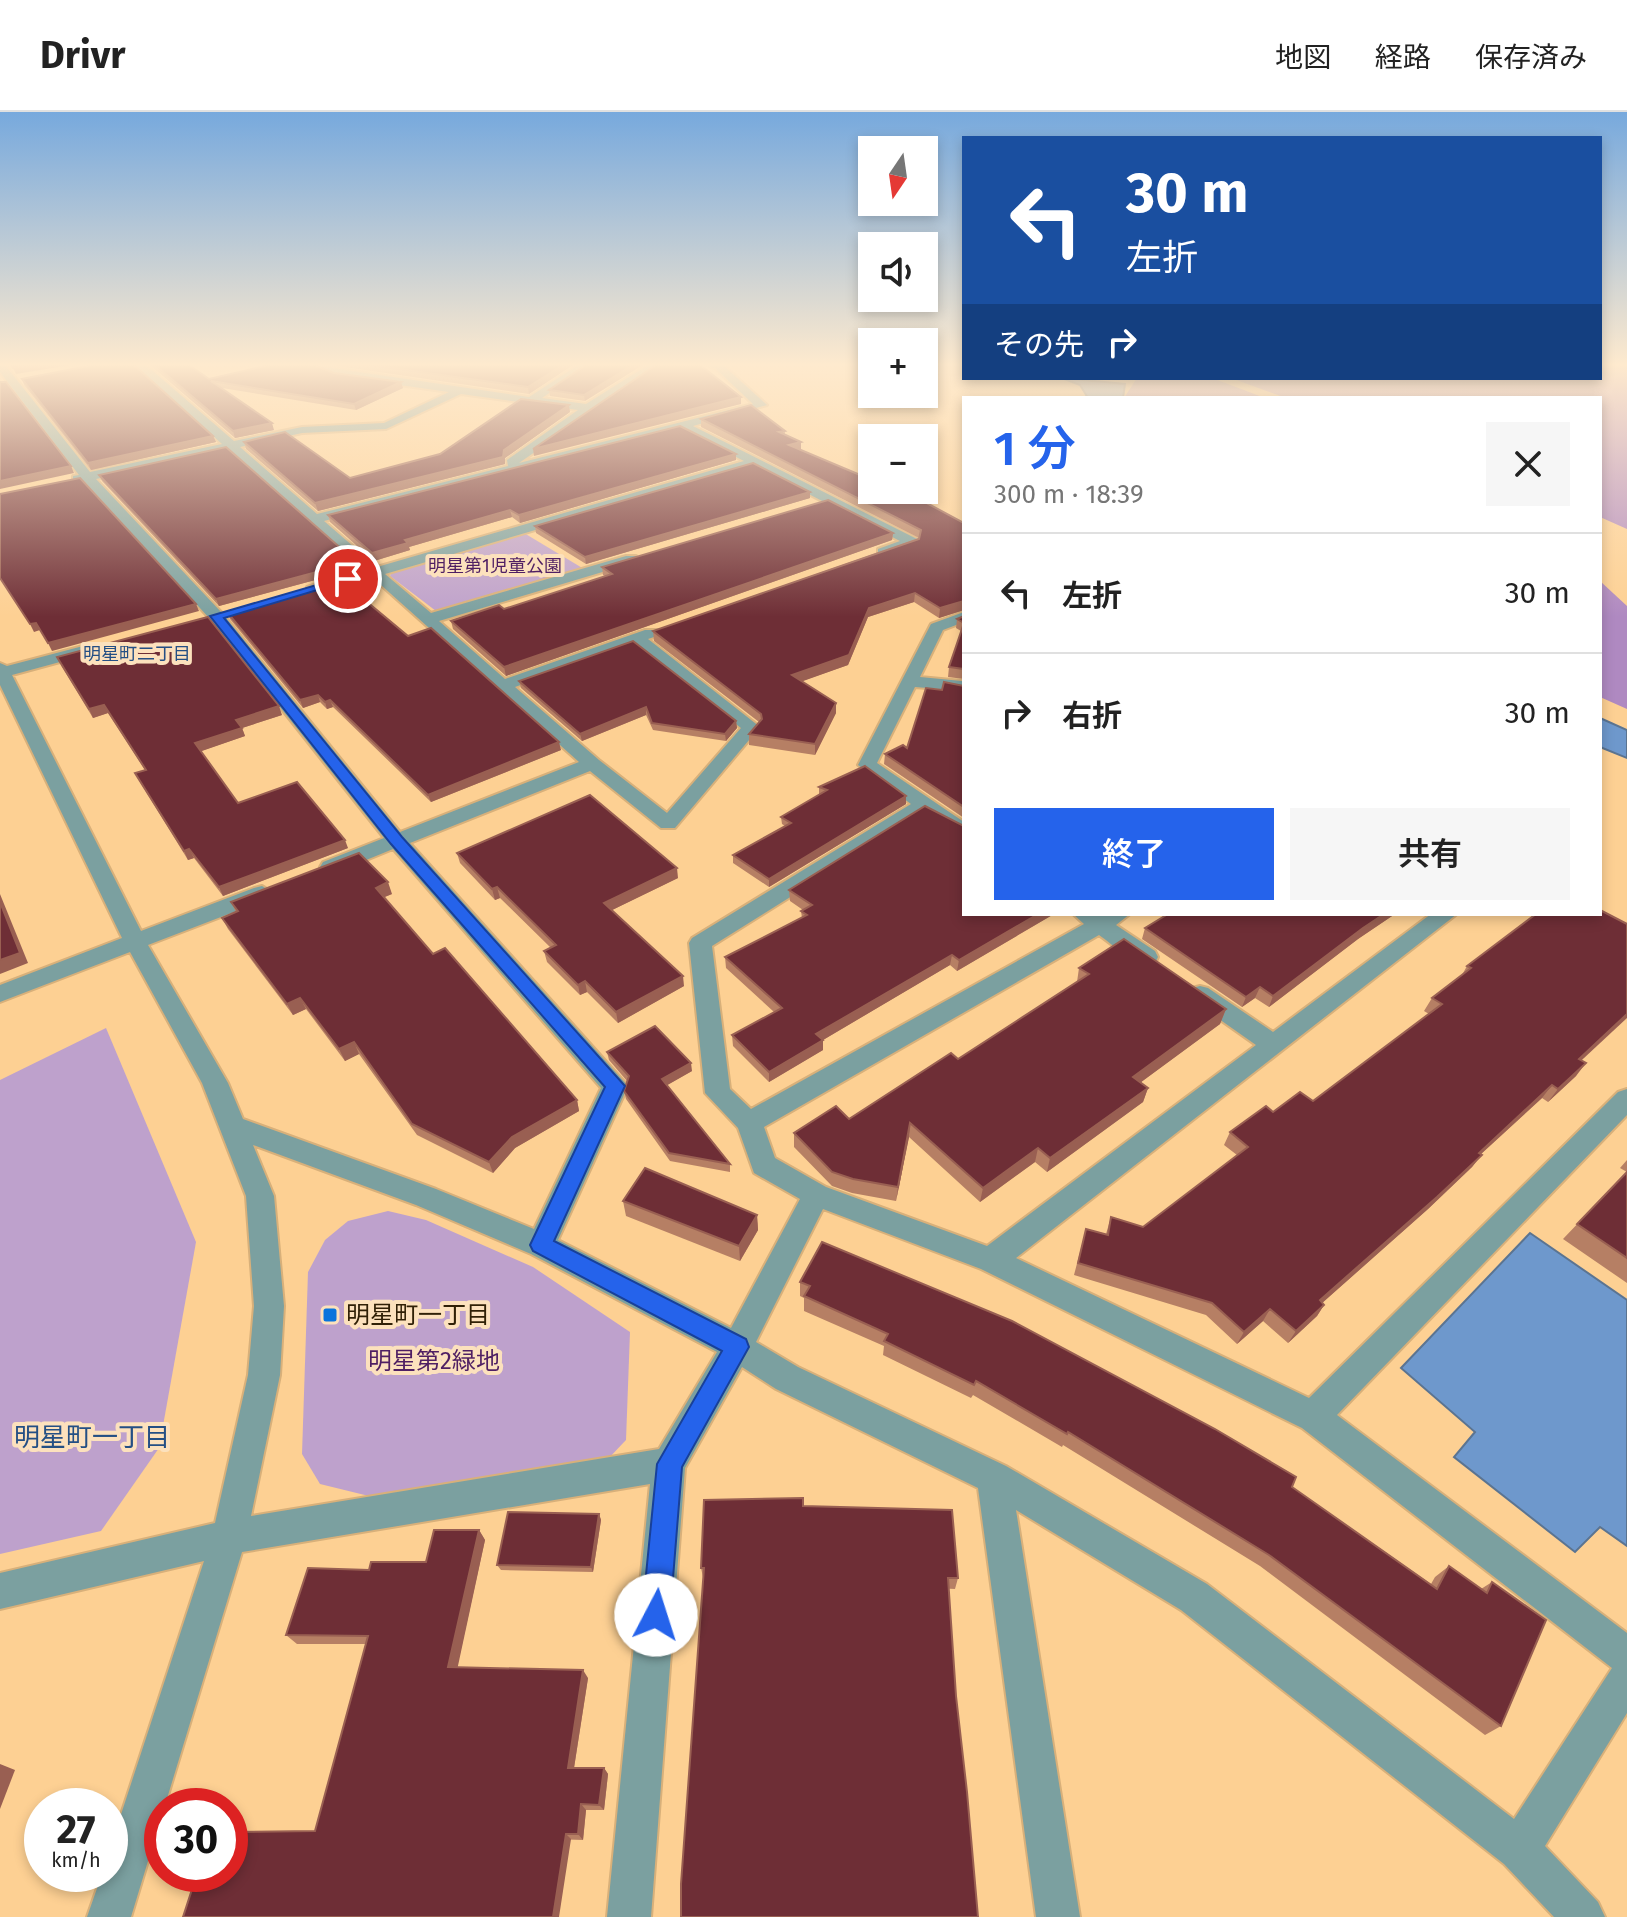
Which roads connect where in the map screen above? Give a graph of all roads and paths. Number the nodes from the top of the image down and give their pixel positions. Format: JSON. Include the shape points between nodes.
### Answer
{"nodes":[{"id":1,"x":66,"y":449,"type":"edge"},
{"id":2,"x":212,"y":449,"type":"edge"},
{"id":3,"x":236,"y":449,"type":"edge"},
{"id":4,"x":531,"y":449,"type":"edge"},
{"id":5,"x":588,"y":449,"type":"edge"},
{"id":6,"x":730,"y":449,"type":"edge"},
{"id":7,"x":755,"y":462,"type":"junction"},
{"id":8,"x":500,"y":472,"type":"junction"},
{"id":9,"x":87,"y":477,"type":"junction"},
{"id":10,"x":58,"y":483,"type":"edge"},
{"id":11,"x":829,"y":500,"type":"junction"},
{"id":12,"x":800,"y":509,"type":"edge"},
{"id":13,"x":315,"y":519,"type":"junction"},
{"id":14,"x":651,"y":553,"type":"edge"},
{"id":15,"x":868,"y":557,"type":"edge"},
{"id":16,"x":375,"y":572,"type":"junction"},
{"id":17,"x":303,"y":592,"type":"edge"},
{"id":18,"x":962,"y":618,"type":"edge"},
{"id":19,"x":428,"y":619,"type":"junction"},
{"id":20,"x":665,"y":628,"type":"edge"},
{"id":21,"x":636,"y":638,"type":"junction"},
{"id":22,"x":109,"y":644,"type":"edge"},
{"id":23,"x":1,"y":671,"type":"edge"},
{"id":24,"x":910,"y":681,"type":"junction"},
{"id":25,"x":503,"y":685,"type":"junction"},
{"id":26,"x":962,"y":689,"type":"edge"},
{"id":27,"x":592,"y":764,"type":"junction"},
{"id":28,"x":924,"y":804,"type":"junction"},
{"id":29,"x":962,"y":830,"type":"edge"},
{"id":30,"x":396,"y":840,"type":"junction"},
{"id":31,"x":310,"y":875,"type":"edge"},
{"id":32,"x":281,"y":886,"type":"edge"},
{"id":33,"x":1443,"y":916,"type":"edge"},
{"id":34,"x":1101,"y":918,"type":"edge"},
{"id":35,"x":136,"y":943,"type":"junction"},
{"id":36,"x":0,"y":994,"type":"edge"},
{"id":37,"x":1274,"y":1045,"type":"junction"},
{"id":38,"x":1627,"y":1099,"type":"edge"},
{"id":39,"x":749,"y":1123,"type":"junction"},
{"id":40,"x":234,"y":1127,"type":"junction"},
{"id":41,"x":816,"y":1195,"type":"junction"},
{"id":42,"x":541,"y":1245,"type":"junction"},
{"id":43,"x":991,"y":1260,"type":"junction"},
{"id":44,"x":737,"y":1347,"type":"junction"},
{"id":45,"x":1313,"y":1417,"type":"junction"},
{"id":46,"x":669,"y":1464,"type":"junction"},
{"id":47,"x":994,"y":1478,"type":"junction"},
{"id":48,"x":229,"y":1537,"type":"junction"},
{"id":49,"x":0,"y":1591,"type":"edge"},
{"id":50,"x":1627,"y":1656,"type":"edge"},
{"id":51,"x":1627,"y":1678,"type":"edge"},
{"id":52,"x":1519,"y":1849,"type":"junction"},
{"id":53,"x":109,"y":1917,"type":"edge"},
{"id":54,"x":629,"y":1917,"type":"edge"},
{"id":55,"x":1058,"y":1917,"type":"edge"},
{"id":56,"x":1583,"y":1917,"type":"edge"}],
"edges":[{"from":1,"to":9,"type":"street"},
{"from":2,"to":9,"type":"street"},
{"from":3,"to":13,"type":"street"},
{"from":4,"to":8,"type":"street"},
{"from":5,"to":8,"type":"street"},
{"from":6,"to":7,"type":"street"},
{"from":7,"to":11,"type":"street"},
{"from":7,"to":16,"type":"street"},
{"from":8,"to":13,"type":"street"},
{"from":9,"to":10,"type":"street"},
{"from":9,"to":30,"type":"street","via":[[216,616]]},
{"from":11,"to":12,"type":"street"},
{"from":11,"to":15,"type":"street","via":[[912,542]]},
{"from":13,"to":16,"type":"street"},
{"from":14,"to":19,"type":"street"},
{"from":16,"to":17,"type":"street"},
{"from":16,"to":19,"type":"street"},
{"from":18,"to":24,"type":"street","via":[[937,627]]},
{"from":19,"to":25,"type":"street"},
{"from":20,"to":21,"type":"street"},
{"from":21,"to":25,"type":"street"},
{"from":21,"to":27,"type":"street","via":[[751,727],[668,824]]},
{"from":22,"to":23,"type":"street"},
{"from":23,"to":35,"type":"street"},
{"from":24,"to":26,"type":"street"},
{"from":24,"to":28,"type":"street","via":[[867,765]]},
{"from":25,"to":27,"type":"street"},
{"from":27,"to":30,"type":"street"},
{"from":28,"to":29,"type":"street"},
{"from":28,"to":39,"type":"street","via":[[700,943],[718,1093]]},
{"from":30,"to":31,"type":"street"},
{"from":30,"to":42,"type":"street","via":[[615,1086]]},
{"from":32,"to":35,"type":"street"},
{"from":33,"to":37,"type":"street"},
{"from":34,"to":37,"type":"street"},
{"from":34,"to":39,"type":"street"},
{"from":35,"to":36,"type":"street"},
{"from":35,"to":40,"type":"street"},
{"from":37,"to":43,"type":"street"},
{"from":38,"to":45,"type":"street"},
{"from":39,"to":41,"type":"street","via":[[764,1165]]},
{"from":40,"to":42,"type":"street"},
{"from":40,"to":48,"type":"street","via":[[260,1196],[269,1306],[264,1375]]},
{"from":41,"to":43,"type":"street"},
{"from":41,"to":44,"type":"street"},
{"from":42,"to":44,"type":"street"},
{"from":43,"to":45,"type":"street"},
{"from":44,"to":46,"type":"street"},
{"from":44,"to":47,"type":"street","via":[[787,1378]]},
{"from":45,"to":50,"type":"street"},
{"from":46,"to":48,"type":"street"},
{"from":46,"to":54,"type":"street"},
{"from":47,"to":52,"type":"street","via":[[1194,1597]]},
{"from":47,"to":55,"type":"street"},
{"from":48,"to":49,"type":"street"},
{"from":48,"to":53,"type":"street"},
{"from":51,"to":52,"type":"street"},
{"from":52,"to":56,"type":"street"}]}
